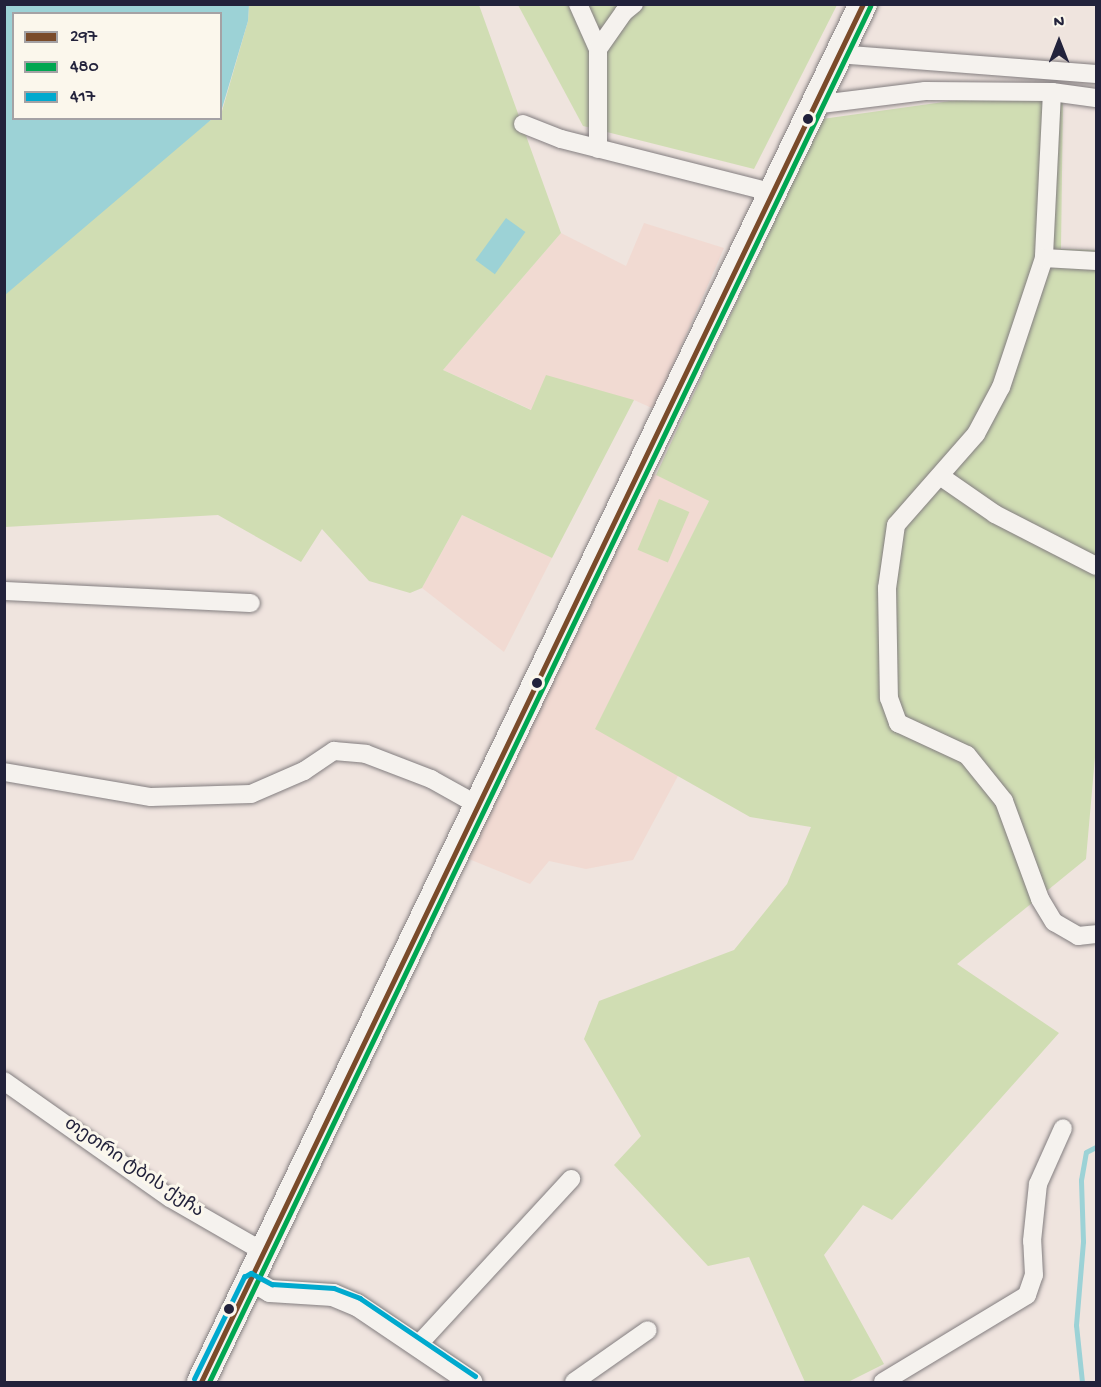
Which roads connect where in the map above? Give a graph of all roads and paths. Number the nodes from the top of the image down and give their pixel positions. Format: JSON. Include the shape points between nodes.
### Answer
{"nodes":[{"id":1,"x":578,"y":4,"type":"edge"},
{"id":2,"x":634,"y":4,"type":"edge"},
{"id":3,"x":863,"y":4,"type":"edge"},
{"id":4,"x":598,"y":49,"type":"junction"},
{"id":5,"x":837,"y":54,"type":"junction"},
{"id":6,"x":1096,"y":74,"type":"edge"},
{"id":7,"x":1052,"y":92,"type":"junction"},
{"id":8,"x":1096,"y":98,"type":"edge"},
{"id":9,"x":813,"y":105,"type":"junction"},
{"id":10,"x":523,"y":124,"type":"dead end"},
{"id":11,"x":598,"y":149,"type":"junction"},
{"id":12,"x":771,"y":192,"type":"junction"},
{"id":13,"x":1044,"y":258,"type":"junction"},
{"id":14,"x":1096,"y":261,"type":"edge"},
{"id":15,"x":940,"y":476,"type":"junction"},
{"id":16,"x":1096,"y":566,"type":"edge"},
{"id":17,"x":4,"y":591,"type":"edge"},
{"id":18,"x":251,"y":603,"type":"dead end"},
{"id":19,"x":4,"y":772,"type":"edge"},
{"id":20,"x":476,"y":804,"type":"junction"},
{"id":21,"x":1096,"y":934,"type":"edge"},
{"id":22,"x":4,"y":1081,"type":"edge"},
{"id":23,"x":1064,"y":1128,"type":"dead end"},
{"id":24,"x":571,"y":1179,"type":"dead end"},
{"id":25,"x":264,"y":1252,"type":"junction"},
{"id":26,"x":251,"y":1280,"type":"junction"},
{"id":27,"x":648,"y":1330,"type":"dead end"},
{"id":28,"x":418,"y":1345,"type":"junction"},
{"id":29,"x":201,"y":1383,"type":"edge"},
{"id":30,"x":471,"y":1383,"type":"edge"},
{"id":31,"x":574,"y":1383,"type":"edge"},
{"id":32,"x":883,"y":1383,"type":"edge"}],
"edges":[{"from":1,"to":4,"type":"street"},
{"from":2,"to":4,"type":"street"},
{"from":3,"to":5,"type":"main road"},
{"from":4,"to":11,"type":"street"},
{"from":5,"to":6,"type":"street"},
{"from":5,"to":9,"type":"main road"},
{"from":7,"to":8,"type":"street"},
{"from":7,"to":9,"type":"street","via":[[925,91]]},
{"from":7,"to":13,"type":"street"},
{"from":9,"to":12,"type":"main road"},
{"from":10,"to":11,"type":"street"},
{"from":11,"to":12,"type":"street"},
{"from":12,"to":20,"type":"main road"},
{"from":13,"to":14,"type":"street"},
{"from":13,"to":15,"type":"street","via":[[1001,387],[976,434]]},
{"from":15,"to":16,"type":"street","via":[[995,514]]},
{"from":15,"to":21,"type":"street","via":[[896,525],[887,588],[892,716],[898,723],[967,755],[1004,801],[1040,899],[1054,922],[1078,936]]},
{"from":17,"to":18,"type":"street"},
{"from":19,"to":20,"type":"street","via":[[151,797],[251,794],[304,771],[334,751],[366,754],[431,779]]},
{"from":20,"to":25,"type":"main road"},
{"from":22,"to":25,"type":"street","name":"თეთრი ტბის ქუჩა","via":[[170,1198]]},
{"from":23,"to":32,"type":"street","via":[[1038,1184],[1032,1241],[1034,1275],[1027,1295]]},
{"from":24,"to":28,"type":"street"},
{"from":25,"to":26,"type":"main road"},
{"from":26,"to":28,"type":"street","via":[[286,1294],[333,1295],[357,1305]]},
{"from":26,"to":29,"type":"main road"},
{"from":27,"to":31,"type":"street"},
{"from":28,"to":30,"type":"street"}]}
